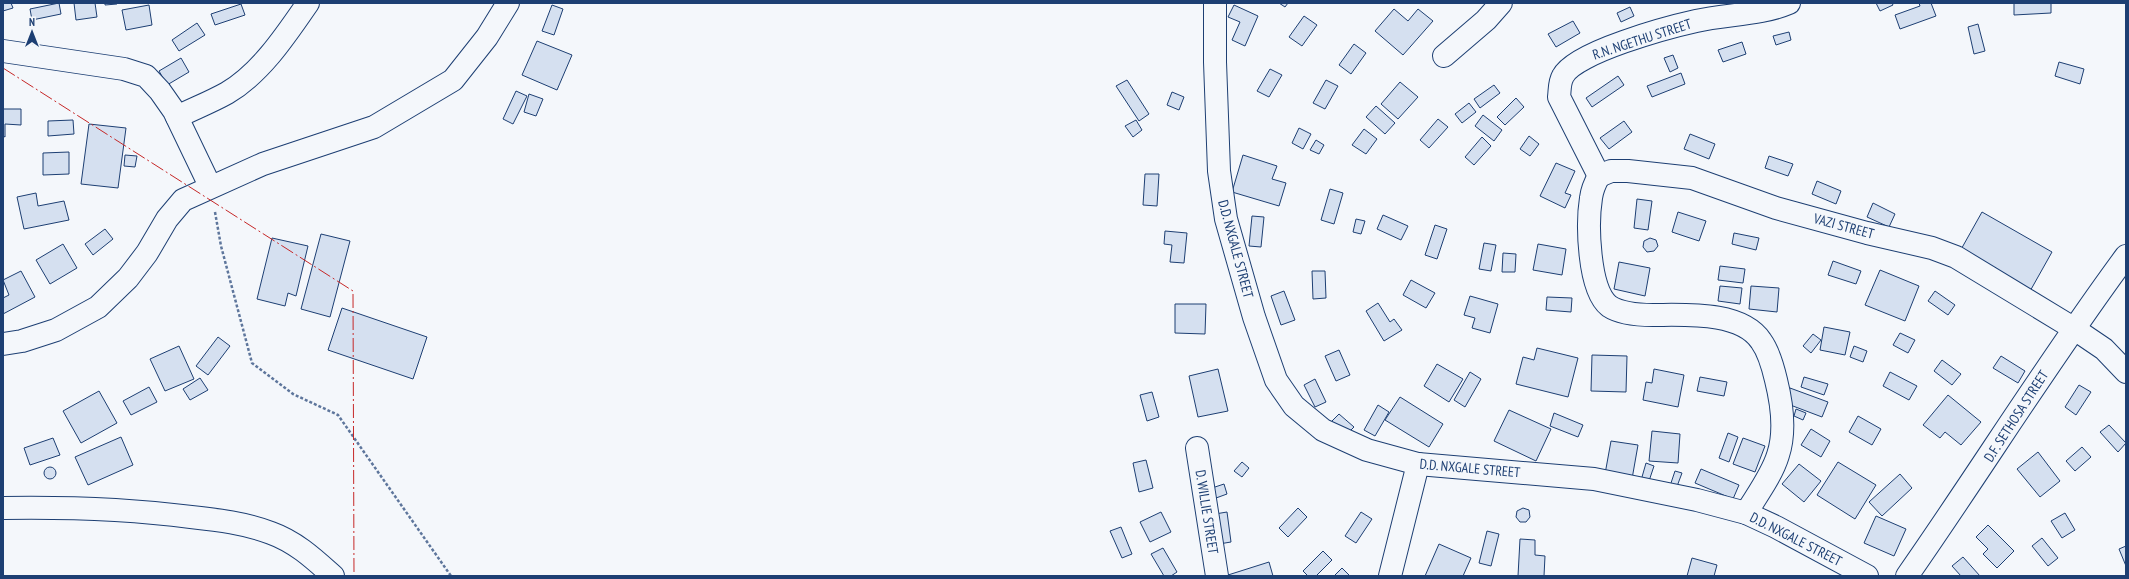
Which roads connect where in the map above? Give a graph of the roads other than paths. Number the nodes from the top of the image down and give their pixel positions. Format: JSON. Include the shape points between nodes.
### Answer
{"nodes":[{"id":1,"x":308,"y":3,"type":"edge"},
{"id":2,"x":508,"y":3,"type":"edge"},
{"id":3,"x":1215,"y":3,"type":"edge"},
{"id":4,"x":1501,"y":3,"type":"edge"},
{"id":5,"x":1789,"y":3,"type":"edge"},
{"id":6,"x":3,"y":51,"type":"edge"},
{"id":7,"x":1444,"y":56,"type":"dead end"},
{"id":8,"x":177,"y":116,"type":"junction"},
{"id":9,"x":1599,"y":176,"type":"junction"},
{"id":10,"x":210,"y":186,"type":"junction"},
{"id":11,"x":2126,"y":256,"type":"edge"},
{"id":12,"x":2073,"y":328,"type":"junction"},
{"id":13,"x":3,"y":344,"type":"edge"},
{"id":14,"x":2126,"y":372,"type":"edge"},
{"id":15,"x":1196,"y":448,"type":"dead end"},
{"id":16,"x":1418,"y":464,"type":"junction"},
{"id":17,"x":3,"y":508,"type":"edge"},
{"id":18,"x":1746,"y":513,"type":"junction"},
{"id":19,"x":333,"y":576,"type":"edge"},
{"id":20,"x":1217,"y":576,"type":"edge"},
{"id":21,"x":1390,"y":576,"type":"edge"},
{"id":22,"x":1867,"y":576,"type":"edge"},
{"id":23,"x":1907,"y":576,"type":"edge"}],
"edges":[{"from":1,"to":8,"type":"street","via":[[279,44],[251,74],[227,93]]},
{"from":2,"to":10,"type":"street","via":[[487,37],[453,80],[374,127],[263,164]]},
{"from":3,"to":16,"type":"street","name":"D.D. NXGALE STREET","via":[[1219,172],[1226,218],[1254,317],[1276,380],[1294,406],[1323,430],[1367,450]]},
{"from":4,"to":7,"type":"street","via":[[1486,20]]},
{"from":5,"to":9,"type":"street","name":"R.N. NGETHU STREET","via":[[1664,29],[1590,54],[1563,75],[1559,97]]},
{"from":6,"to":8,"type":"street","via":[[124,69],[146,76]]},
{"from":8,"to":10,"type":"street"},
{"from":9,"to":12,"type":"street","name":"VAZI STREET","via":[[1628,171],[1692,178],[1776,208],[1867,234],[1932,248],[1956,257]]},
{"from":9,"to":18,"type":"street","via":[[1590,200],[1590,251],[1595,283],[1609,306],[1622,312],[1642,315],[1707,316],[1735,322],[1761,340],[1772,364],[1779,394],[1782,433],[1778,455]]},
{"from":10,"to":13,"type":"street","via":[[183,200],[174,209],[147,254],[128,278],[98,307],[56,330]]},
{"from":11,"to":12,"type":"street","name":"D.F. SETHOSA STREET"},
{"from":12,"to":14,"type":"street","name":"VAZI STREET","via":[[2104,349]]},
{"from":12,"to":23,"type":"street","name":"D.F. SETHOSA STREET","via":[[1971,485]]},
{"from":15,"to":20,"type":"street","name":"D. WILLIE STREET"},
{"from":16,"to":18,"type":"street","name":"D.D. NXGALE STREET","via":[[1594,479]]},
{"from":16,"to":21,"type":"street"},
{"from":17,"to":19,"type":"street","via":[[57,507],[153,512],[238,523],[272,533],[301,547]]},
{"from":18,"to":22,"type":"street","name":"D.D. NXGALE STREET","via":[[1776,526]]}]}
